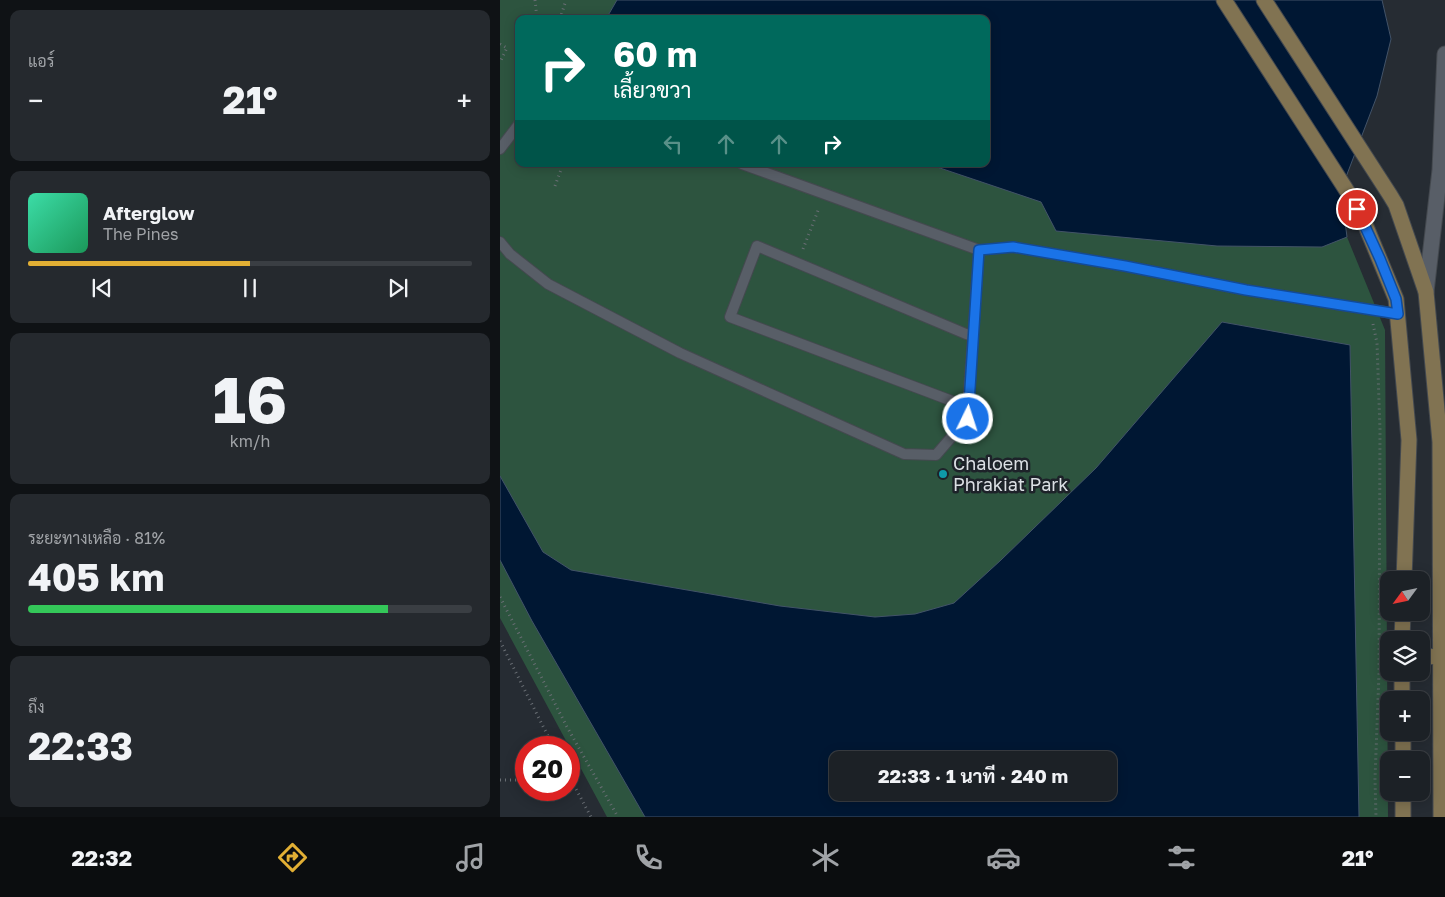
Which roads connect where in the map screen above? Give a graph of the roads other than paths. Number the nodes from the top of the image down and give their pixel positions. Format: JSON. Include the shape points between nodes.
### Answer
{"nodes":[{"id":1,"x":1224,"y":0,"type":"edge"},
{"id":2,"x":1264,"y":0,"type":"edge"},
{"id":3,"x":1445,"y":54,"type":"edge"},
{"id":4,"x":515,"y":129,"type":"edge"},
{"id":5,"x":500,"y":150,"type":"edge"},
{"id":6,"x":750,"y":167,"type":"edge"},
{"id":7,"x":500,"y":242,"type":"edge"},
{"id":8,"x":979,"y":250,"type":"junction"},
{"id":9,"x":1426,"y":292,"type":"junction"},
{"id":10,"x":1398,"y":314,"type":"junction"},
{"id":11,"x":973,"y":336,"type":"junction"},
{"id":12,"x":968,"y":406,"type":"junction"},
{"id":13,"x":1404,"y":571,"type":"edge"},
{"id":14,"x":1430,"y":656,"type":"edge"},
{"id":15,"x":1440,"y":657,"type":"junction"},
{"id":16,"x":1403,"y":801,"type":"edge"},
{"id":17,"x":1403,"y":817,"type":"edge"},
{"id":18,"x":1441,"y":817,"type":"edge"}],
"edges":[{"from":1,"to":10,"type":"main road","via":[[1349,194],[1384,267]]},
{"from":2,"to":9,"type":"main road","via":[[1396,205]]},
{"from":3,"to":9,"type":"street","via":[[1440,170]]},
{"from":4,"to":5,"type":"lane"},
{"from":6,"to":8,"type":"lane"},
{"from":7,"to":12,"type":"lane","via":[[548,284],[680,353],[904,454],[936,456],[968,419]]},
{"from":8,"to":10,"type":"lane","via":[[1013,247]]},
{"from":8,"to":11,"type":"lane"},
{"from":9,"to":15,"type":"main road","via":[[1440,442]]},
{"from":10,"to":13,"type":"main road","via":[[1409,440]]},
{"from":11,"to":12,"type":"lane"},
{"from":11,"to":12,"type":"lane","via":[[757,246],[730,317]]},
{"from":14,"to":15,"type":"main road"},
{"from":15,"to":18,"type":"main road"},
{"from":16,"to":17,"type":"main road"}]}
